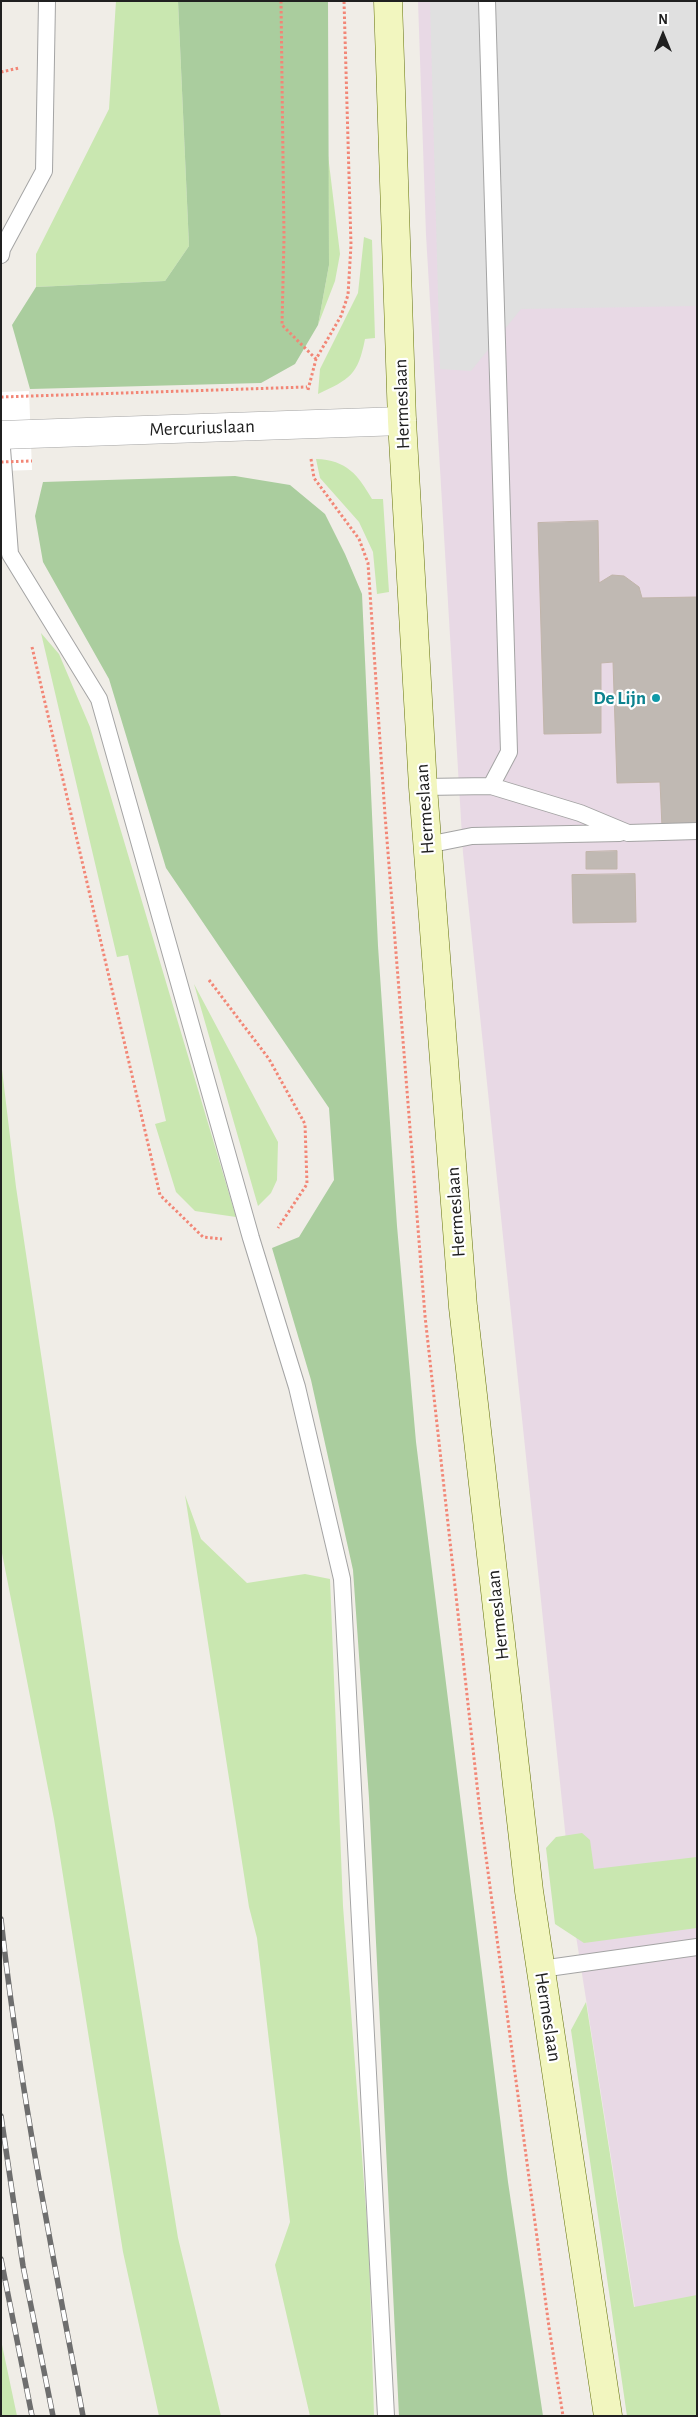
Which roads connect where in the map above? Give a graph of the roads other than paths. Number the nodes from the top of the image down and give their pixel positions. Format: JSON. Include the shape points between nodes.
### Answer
{"nodes":[{"id":1,"x":47,"y":1,"type":"edge"},
{"id":2,"x":388,"y":1,"type":"edge"},
{"id":3,"x":487,"y":1,"type":"edge"},
{"id":4,"x":1,"y":255,"type":"edge"},
{"id":5,"x":402,"y":421,"type":"junction"},
{"id":6,"x":1,"y":435,"type":"edge"},
{"id":7,"x":491,"y":786,"type":"junction"},
{"id":8,"x":423,"y":788,"type":"junction"},
{"id":9,"x":697,"y":830,"type":"edge"},
{"id":10,"x":628,"y":833,"type":"junction"},
{"id":11,"x":427,"y":845,"type":"junction"},
{"id":12,"x":697,"y":1947,"type":"edge"},
{"id":13,"x":541,"y":1969,"type":"junction"},
{"id":14,"x":386,"y":2416,"type":"edge"},
{"id":15,"x":608,"y":2416,"type":"edge"}],
"edges":[{"from":1,"to":4,"type":"lane","via":[[44,171]]},
{"from":2,"to":5,"type":"street","name":"Hermeslaan"},
{"from":3,"to":7,"type":"lane","via":[[509,752]]},
{"from":5,"to":6,"type":"street","name":"Mercuriuslaan"},
{"from":5,"to":8,"type":"street","name":"Hermeslaan"},
{"from":6,"to":14,"type":"lane","via":[[10,554],[99,699],[251,1238],[297,1387],[342,1579]]},
{"from":7,"to":8,"type":"lane"},
{"from":7,"to":10,"type":"lane","via":[[580,813]]},
{"from":8,"to":11,"type":"street","name":"Hermeslaan"},
{"from":9,"to":10,"type":"lane"},
{"from":10,"to":11,"type":"lane","via":[[472,836]]},
{"from":11,"to":13,"type":"street","name":"Hermeslaan","via":[[463,1308],[529,1892]]},
{"from":12,"to":13,"type":"lane"},
{"from":13,"to":15,"type":"street","name":"Hermeslaan"}]}
